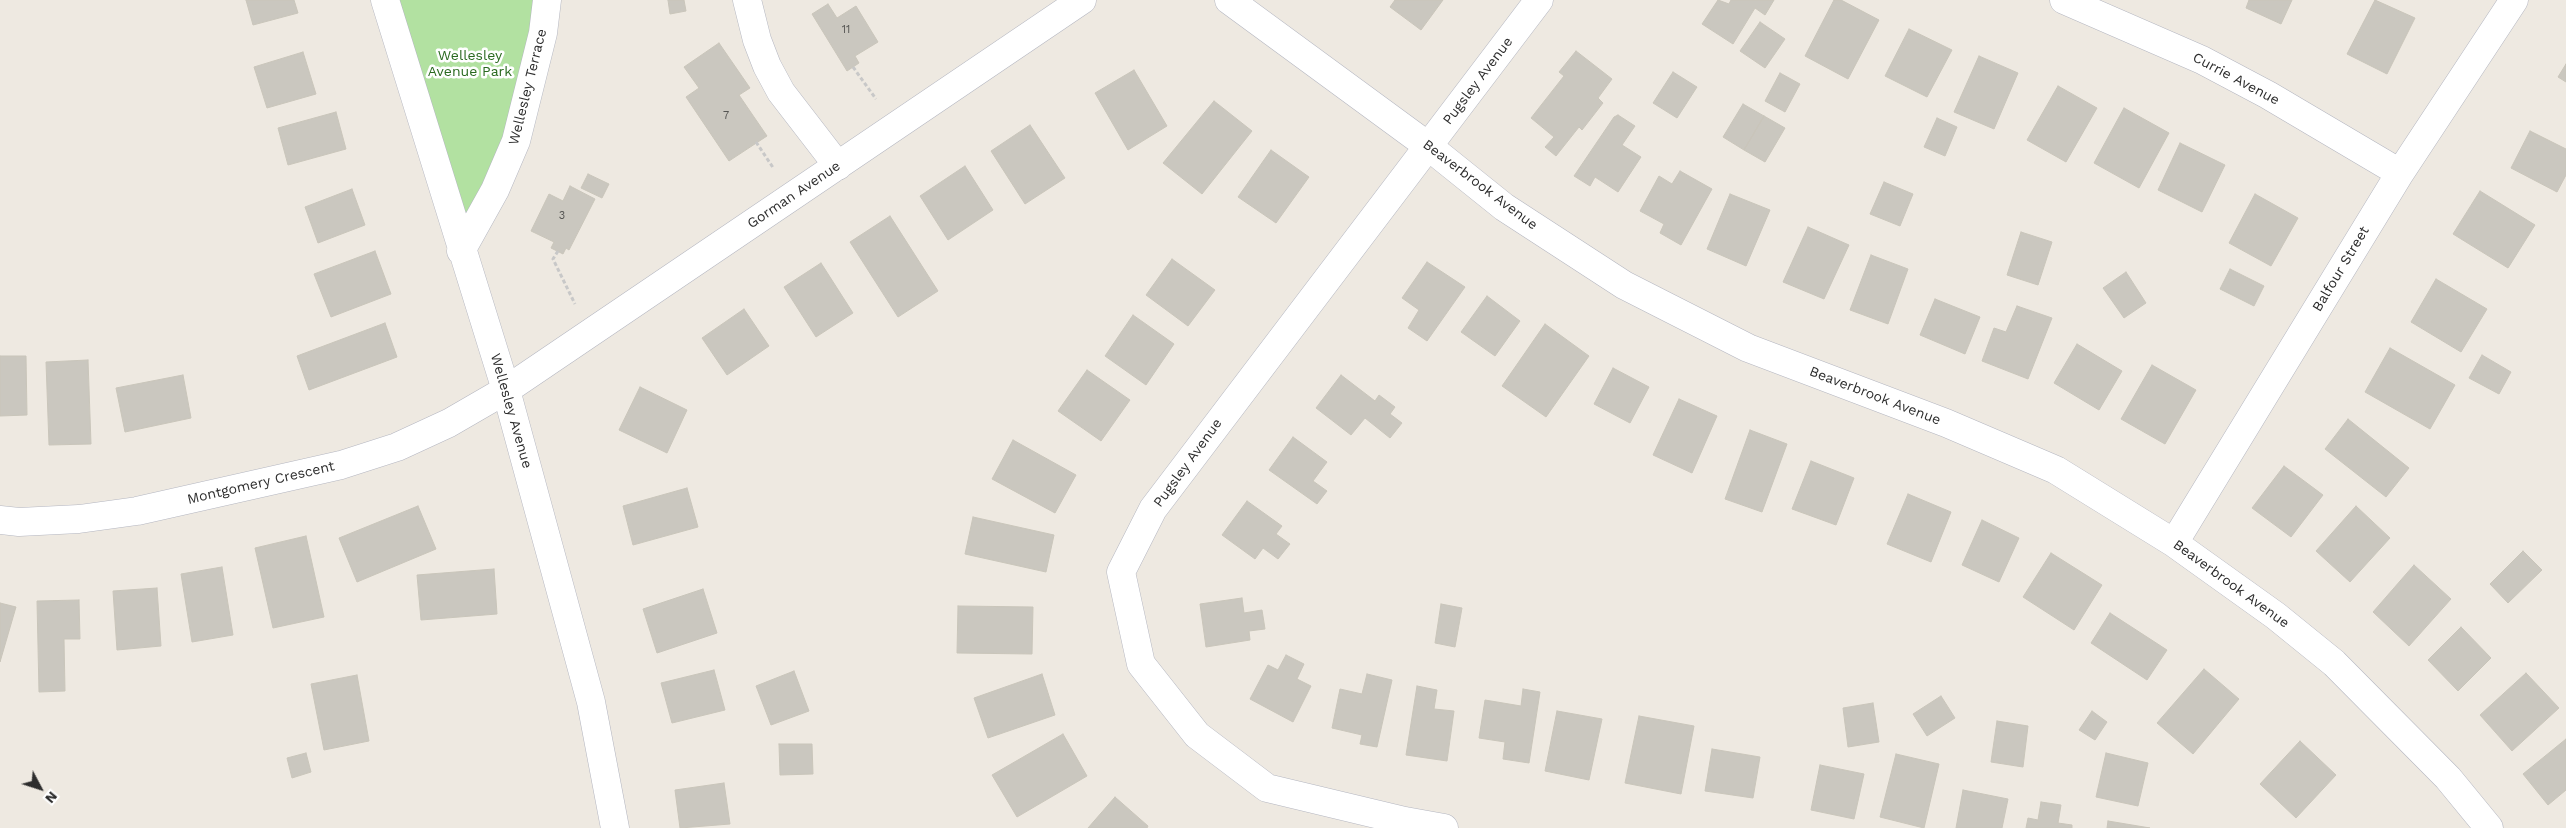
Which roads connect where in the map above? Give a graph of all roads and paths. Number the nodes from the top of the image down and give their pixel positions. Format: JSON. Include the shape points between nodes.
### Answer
{"nodes":[{"id":1,"x":385,"y":0,"type":"edge"},
{"id":2,"x":547,"y":0,"type":"edge"},
{"id":3,"x":747,"y":0,"type":"edge"},
{"id":4,"x":1082,"y":0,"type":"edge"},
{"id":5,"x":1229,"y":0,"type":"edge"},
{"id":6,"x":1539,"y":0,"type":"edge"},
{"id":7,"x":2064,"y":0,"type":"edge"},
{"id":8,"x":2514,"y":0,"type":"edge"},
{"id":9,"x":853,"y":67,"type":"dead end"},
{"id":10,"x":895,"y":127,"type":"junction"},
{"id":11,"x":1428,"y":146,"type":"junction"},
{"id":12,"x":838,"y":166,"type":"junction"},
{"id":13,"x":2400,"y":173,"type":"junction"},
{"id":14,"x":461,"y":251,"type":"junction"},
{"id":15,"x":558,"y":251,"type":"dead end"},
{"id":16,"x":589,"y":334,"type":"junction"},
{"id":17,"x":506,"y":390,"type":"junction"},
{"id":18,"x":0,"y":520,"type":"edge"},
{"id":19,"x":2174,"y":543,"type":"junction"},
{"id":20,"x":614,"y":828,"type":"edge"},
{"id":21,"x":1444,"y":828,"type":"edge"},
{"id":22,"x":2489,"y":828,"type":"edge"}],
"edges":[{"from":1,"to":14,"type":"street","name":"Wellesley Avenue"},
{"from":2,"to":14,"type":"street","name":"Wellesley Terrace","via":[[543,33],[516,141],[495,190]]},
{"from":3,"to":12,"type":"street","via":[[757,40],[781,92]]},
{"from":4,"to":10,"type":"street","name":"Gorman Avenue"},
{"from":5,"to":11,"type":"street","name":"Beaverbrook Avenue"},
{"from":6,"to":11,"type":"street","name":"Pugsley Avenue"},
{"from":7,"to":13,"type":"street","name":"Currie Avenue","via":[[2202,60]]},
{"from":8,"to":13,"type":"street","name":"Balfour Street"},
{"from":9,"to":10,"type":"path"},
{"from":10,"to":12,"type":"street","name":"Gorman Avenue"},
{"from":11,"to":19,"type":"street","name":"Beaverbrook Avenue","via":[[1504,207],[1624,285],[1748,348],[1946,423],[2056,470]]},
{"from":11,"to":21,"type":"street","name":"Pugsley Avenue","via":[[1153,510],[1121,572],[1141,664],[1197,735],[1267,788]]},
{"from":12,"to":16,"type":"street","name":"Gorman Avenue"},
{"from":13,"to":19,"type":"street","name":"Balfour Street"},
{"from":14,"to":17,"type":"street","name":"Wellesley Avenue"},
{"from":15,"to":16,"type":"path","via":[[553,259]]},
{"from":16,"to":17,"type":"street","name":"Gorman Avenue"},
{"from":17,"to":18,"type":"street","name":"Montgomery Crescent","via":[[449,423],[397,447],[341,465],[137,511],[79,519]]},
{"from":17,"to":20,"type":"street","name":"Wellesley Avenue","via":[[591,702]]},
{"from":19,"to":22,"type":"street","name":"Beaverbrook Avenue","via":[[2276,616],[2334,663],[2448,778]]}]}
